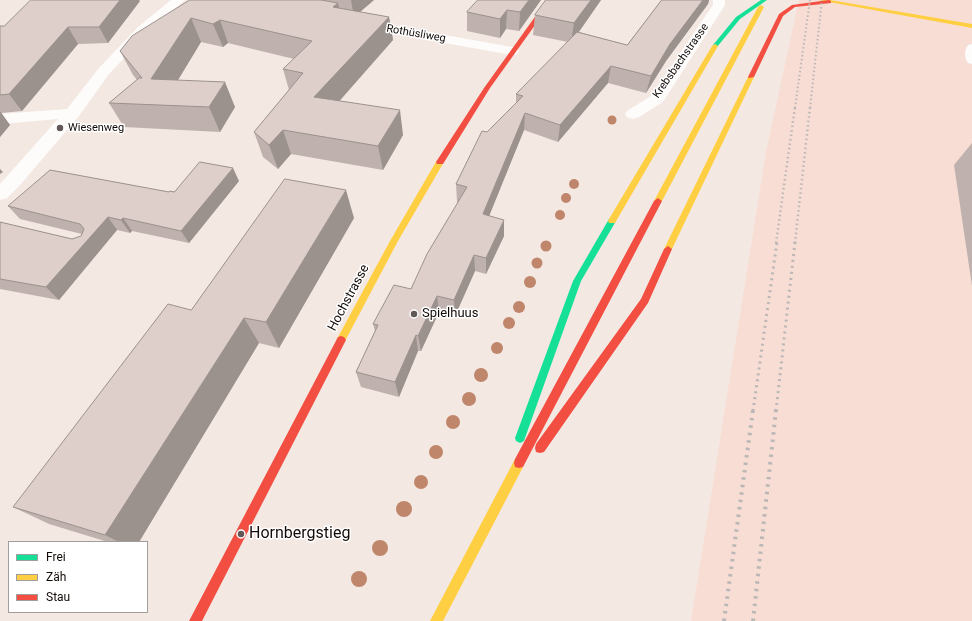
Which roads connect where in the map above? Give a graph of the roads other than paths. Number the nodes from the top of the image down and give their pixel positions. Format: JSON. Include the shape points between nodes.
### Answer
{"nodes":[{"id":1,"x":179,"y":0,"type":"edge"},
{"id":2,"x":550,"y":0,"type":"edge"},
{"id":3,"x":719,"y":0,"type":"edge"},
{"id":4,"x":825,"y":1,"type":"edge"},
{"id":5,"x":763,"y":2,"type":"edge"},
{"id":6,"x":348,"y":21,"type":"edge"},
{"id":7,"x":972,"y":26,"type":"edge"},
{"id":8,"x":972,"y":48,"type":"edge"},
{"id":9,"x":512,"y":51,"type":"junction"},
{"id":10,"x":972,"y":60,"type":"edge"},
{"id":11,"x":73,"y":113,"type":"junction"},
{"id":12,"x":633,"y":114,"type":"dead end"},
{"id":13,"x":0,"y":119,"type":"edge"},
{"id":14,"x":0,"y":194,"type":"edge"},
{"id":15,"x":537,"y":453,"type":"dead end"},
{"id":16,"x":528,"y":465,"type":"dead end"},
{"id":17,"x":492,"y":516,"type":"junction"},
{"id":18,"x":195,"y":621,"type":"edge"},
{"id":19,"x":436,"y":621,"type":"edge"}],
"edges":[{"from":1,"to":11,"type":"street","via":[[148,26],[104,71]]},
{"from":2,"to":9,"type":"main road","name":"Hochstrasse"},
{"from":3,"to":12,"type":"street","name":"Krebsbachstrasse","via":[[656,99]]},
{"from":4,"to":7,"type":"main road"},
{"from":4,"to":15,"type":"main road","via":[[794,6],[781,15],[645,301]]},
{"from":5,"to":17,"type":"main road"},
{"from":5,"to":17,"type":"main road","via":[[740,15],[717,42],[577,281]]},
{"from":6,"to":9,"type":"street","name":"Rothüsliweg"},
{"from":8,"to":10,"type":"lane"},
{"from":9,"to":18,"type":"main road","name":"Hochstrasse","via":[[464,124],[382,263]]},
{"from":11,"to":13,"type":"street"},
{"from":11,"to":14,"type":"street"},
{"from":16,"to":17,"type":"main road"},
{"from":17,"to":19,"type":"main road"}]}
